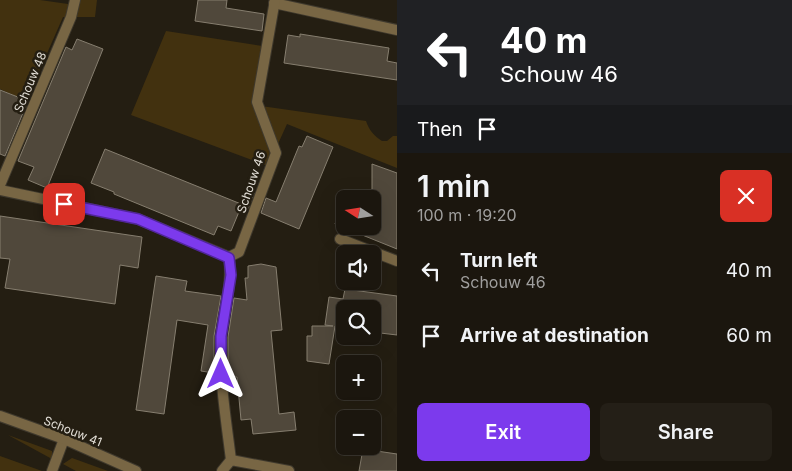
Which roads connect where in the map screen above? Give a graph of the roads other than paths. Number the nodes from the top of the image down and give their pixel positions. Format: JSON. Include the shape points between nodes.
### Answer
{"nodes":[{"id":1,"x":75,"y":0,"type":"edge"},
{"id":2,"x":274,"y":2,"type":"edge"},
{"id":3,"x":397,"y":30,"type":"edge"},
{"id":4,"x":0,"y":185,"type":"edge"},
{"id":5,"x":0,"y":190,"type":"edge"},
{"id":6,"x":340,"y":239,"type":"dead end"},
{"id":7,"x":229,"y":258,"type":"junction"},
{"id":8,"x":397,"y":261,"type":"edge"},
{"id":9,"x":0,"y":416,"type":"edge"},
{"id":10,"x":64,"y":439,"type":"junction"},
{"id":11,"x":231,"y":460,"type":"junction"},
{"id":12,"x":52,"y":471,"type":"edge"},
{"id":13,"x":136,"y":471,"type":"edge"},
{"id":14,"x":222,"y":471,"type":"edge"},
{"id":15,"x":289,"y":471,"type":"edge"}],
"edges":[{"from":1,"to":4,"type":"street","name":"Schouw 48","via":[[71,17]]},
{"from":2,"to":3,"type":"street"},
{"from":2,"to":7,"type":"street","name":"Schouw 46","via":[[257,102],[276,154],[239,252]]},
{"from":5,"to":7,"type":"street","via":[[138,219]]},
{"from":6,"to":8,"type":"street"},
{"from":7,"to":11,"type":"street","via":[[231,275],[221,336],[221,374]]},
{"from":9,"to":10,"type":"street","name":"Schouw 41"},
{"from":10,"to":12,"type":"street"},
{"from":10,"to":13,"type":"street","name":"Schouw 41"},
{"from":11,"to":14,"type":"street"},
{"from":11,"to":15,"type":"street"}]}
